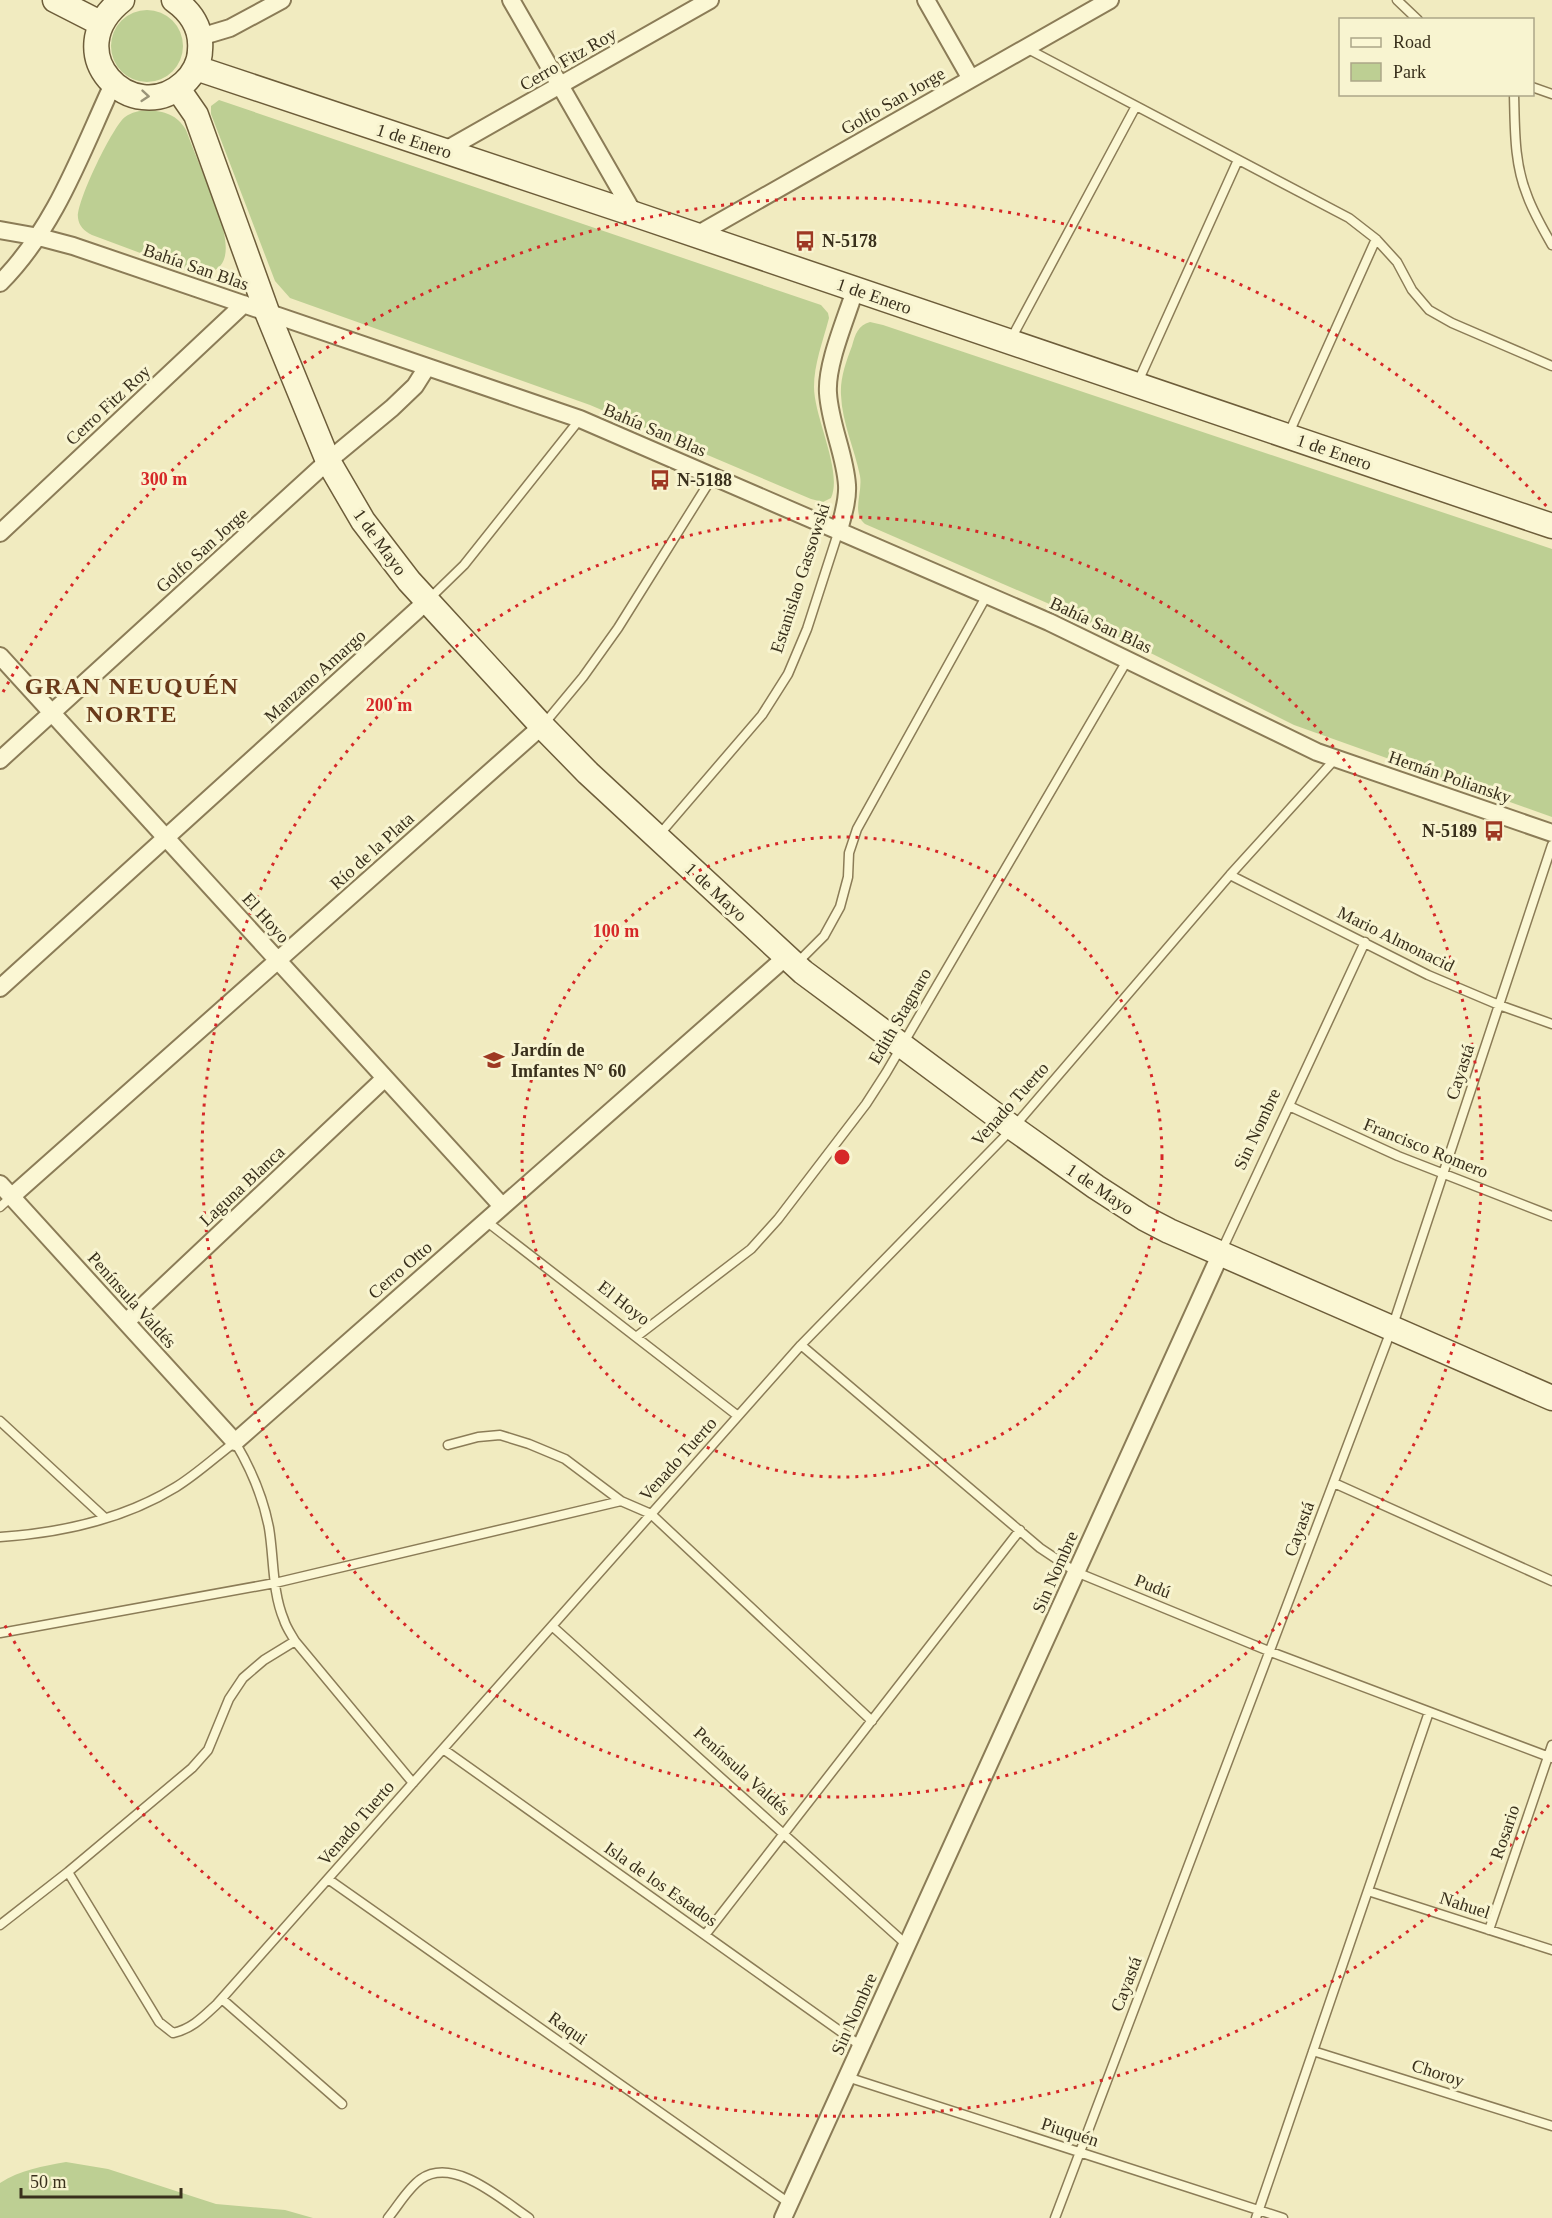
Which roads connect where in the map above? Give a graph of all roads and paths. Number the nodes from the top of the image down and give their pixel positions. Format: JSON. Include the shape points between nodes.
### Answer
{"nodes":[{"id":1,"x":55,"y":0,"type":"edge"},
{"id":2,"x":174,"y":0,"type":"edge"},
{"id":3,"x":282,"y":0,"type":"edge"},
{"id":4,"x":511,"y":0,"type":"edge"},
{"id":5,"x":710,"y":0,"type":"edge"},
{"id":6,"x":926,"y":0,"type":"edge"},
{"id":7,"x":1110,"y":0,"type":"edge"},
{"id":8,"x":1397,"y":0,"type":"edge"},
{"id":9,"x":111,"y":8,"type":"edge"},
{"id":10,"x":1416,"y":18,"type":"edge"},
{"id":11,"x":193,"y":19,"type":"edge"},
{"id":12,"x":1026,"y":48,"type":"junction"},
{"id":13,"x":196,"y":69,"type":"junction"},
{"id":14,"x":971,"y":79,"type":"junction"},
{"id":15,"x":113,"y":84,"type":"junction"},
{"id":16,"x":560,"y":85,"type":"junction"},
{"id":17,"x":1534,"y":87,"type":"edge"},
{"id":18,"x":178,"y":89,"type":"junction"},
{"id":19,"x":1552,"y":94,"type":"edge"},
{"id":20,"x":1514,"y":96,"type":"edge"},
{"id":21,"x":1136,"y":106,"type":"junction"},
{"id":22,"x":444,"y":151,"type":"junction"},
{"id":23,"x":1238,"y":160,"type":"junction"},
{"id":24,"x":634,"y":214,"type":"junction"},
{"id":25,"x":0,"y":230,"type":"edge"},
{"id":26,"x":695,"y":236,"type":"junction"},
{"id":27,"x":39,"y":237,"type":"junction"},
{"id":28,"x":1376,"y":239,"type":"junction"},
{"id":29,"x":1552,"y":245,"type":"edge"},
{"id":30,"x":0,"y":283,"type":"edge"},
{"id":31,"x":855,"y":290,"type":"junction"},
{"id":32,"x":244,"y":304,"type":"junction"},
{"id":33,"x":267,"y":312,"type":"junction"},
{"id":34,"x":1010,"y":342,"type":"junction"},
{"id":35,"x":1552,"y":366,"type":"edge"},
{"id":36,"x":427,"y":367,"type":"junction"},
{"id":37,"x":1136,"y":385,"type":"junction"},
{"id":38,"x":580,"y":419,"type":"junction"},
{"id":39,"x":1287,"y":436,"type":"junction"},
{"id":40,"x":328,"y":461,"type":"junction"},
{"id":41,"x":713,"y":476,"type":"junction"},
{"id":42,"x":1551,"y":523,"type":"edge"},
{"id":43,"x":839,"y":530,"type":"junction"},
{"id":44,"x":0,"y":533,"type":"edge"},
{"id":45,"x":987,"y":595,"type":"junction"},
{"id":46,"x":427,"y":601,"type":"junction"},
{"id":47,"x":0,"y":656,"type":"edge"},
{"id":48,"x":1128,"y":659,"type":"junction"},
{"id":49,"x":52,"y":713,"type":"junction"},
{"id":50,"x":542,"y":726,"type":"junction"},
{"id":51,"x":1336,"y":759,"type":"junction"},
{"id":52,"x":0,"y":760,"type":"edge"},
{"id":53,"x":1552,"y":833,"type":"edge"},
{"id":54,"x":657,"y":837,"type":"junction"},
{"id":55,"x":166,"y":838,"type":"junction"},
{"id":56,"x":1552,"y":844,"type":"edge"},
{"id":57,"x":1230,"y":874,"type":"junction"},
{"id":58,"x":1365,"y":942,"type":"junction"},
{"id":59,"x":278,"y":961,"type":"junction"},
{"id":60,"x":791,"y":961,"type":"junction"},
{"id":61,"x":0,"y":988,"type":"edge"},
{"id":62,"x":1499,"y":1005,"type":"junction"},
{"id":63,"x":1552,"y":1024,"type":"edge"},
{"id":64,"x":903,"y":1044,"type":"junction"},
{"id":65,"x":386,"y":1078,"type":"junction"},
{"id":66,"x":1289,"y":1106,"type":"junction"},
{"id":67,"x":1013,"y":1128,"type":"junction"},
{"id":68,"x":1443,"y":1173,"type":"junction"},
{"id":69,"x":4,"y":1196,"type":"edge"},
{"id":70,"x":502,"y":1206,"type":"junction"},
{"id":71,"x":1552,"y":1216,"type":"edge"},
{"id":72,"x":486,"y":1221,"type":"junction"},
{"id":73,"x":1221,"y":1253,"type":"junction"},
{"id":74,"x":126,"y":1322,"type":"junction"},
{"id":75,"x":1392,"y":1328,"type":"junction"},
{"id":76,"x":636,"y":1337,"type":"junction"},
{"id":77,"x":801,"y":1345,"type":"junction"},
{"id":78,"x":1552,"y":1398,"type":"edge"},
{"id":79,"x":738,"y":1416,"type":"junction"},
{"id":80,"x":0,"y":1421,"type":"edge"},
{"id":81,"x":235,"y":1442,"type":"junction"},
{"id":82,"x":448,"y":1445,"type":"dead end"},
{"id":83,"x":1334,"y":1483,"type":"junction"},
{"id":84,"x":621,"y":1501,"type":"junction"},
{"id":85,"x":651,"y":1514,"type":"junction"},
{"id":86,"x":105,"y":1518,"type":"junction"},
{"id":87,"x":1020,"y":1530,"type":"junction"},
{"id":88,"x":0,"y":1537,"type":"edge"},
{"id":89,"x":1076,"y":1572,"type":"junction"},
{"id":90,"x":1552,"y":1581,"type":"edge"},
{"id":91,"x":275,"y":1583,"type":"junction"},
{"id":92,"x":552,"y":1626,"type":"junction"},
{"id":93,"x":0,"y":1634,"type":"edge"},
{"id":94,"x":295,"y":1641,"type":"junction"},
{"id":95,"x":1271,"y":1652,"type":"junction"},
{"id":96,"x":1429,"y":1712,"type":"junction"},
{"id":97,"x":872,"y":1721,"type":"junction"},
{"id":98,"x":1552,"y":1745,"type":"edge"},
{"id":99,"x":443,"y":1749,"type":"junction"},
{"id":100,"x":1550,"y":1757,"type":"edge"},
{"id":101,"x":413,"y":1783,"type":"junction"},
{"id":102,"x":783,"y":1834,"type":"junction"},
{"id":103,"x":68,"y":1872,"type":"junction"},
{"id":104,"x":328,"y":1879,"type":"junction"},
{"id":105,"x":1368,"y":1891,"type":"junction"},
{"id":106,"x":0,"y":1925,"type":"edge"},
{"id":107,"x":1489,"y":1930,"type":"junction"},
{"id":108,"x":705,"y":1935,"type":"junction"},
{"id":109,"x":906,"y":1945,"type":"junction"},
{"id":110,"x":1552,"y":1950,"type":"edge"},
{"id":111,"x":222,"y":1999,"type":"junction"},
{"id":112,"x":861,"y":2046,"type":"junction"},
{"id":113,"x":1313,"y":2051,"type":"junction"},
{"id":114,"x":847,"y":2077,"type":"junction"},
{"id":115,"x":342,"y":2104,"type":"dead end"},
{"id":116,"x":1552,"y":2126,"type":"edge"},
{"id":117,"x":1080,"y":2152,"type":"junction"},
{"id":118,"x":786,"y":2211,"type":"edge"},
{"id":119,"x":1257,"y":2214,"type":"edge"},
{"id":120,"x":388,"y":2218,"type":"edge"},
{"id":121,"x":529,"y":2218,"type":"edge"},
{"id":122,"x":1055,"y":2218,"type":"edge"},
{"id":123,"x":1283,"y":2218,"type":"edge"}],
"edges":[{"from":1,"to":9,"type":"street"},
{"from":2,"to":11,"type":"street"},
{"from":3,"to":11,"type":"street","via":[[238,25]]},
{"from":4,"to":16,"type":"street"},
{"from":5,"to":16,"type":"street","name":"Cerro Fitz Roy"},
{"from":6,"to":14,"type":"street"},
{"from":7,"to":12,"type":"street","name":"Golfo San Jorge"},
{"from":8,"to":10,"type":"lane"},
{"from":9,"to":15,"type":"street","via":[[96,39],[97,56]]},
{"from":11,"to":13,"type":"street","via":[[200,53]]},
{"from":12,"to":14,"type":"street","name":"Golfo San Jorge"},
{"from":12,"to":21,"type":"lane"},
{"from":13,"to":18,"type":"street"},
{"from":13,"to":22,"type":"street","name":"1 de Enero"},
{"from":14,"to":26,"type":"street","name":"Golfo San Jorge"},
{"from":15,"to":18,"type":"street","one_way":true,"via":[[140,97]]},
{"from":15,"to":27,"type":"street"},
{"from":16,"to":22,"type":"street","name":"Cerro Fitz Roy"},
{"from":16,"to":24,"type":"street"},
{"from":17,"to":19,"type":"lane"},
{"from":18,"to":33,"type":"street","name":"1 de Mayo","via":[[196,115]]},
{"from":20,"to":29,"type":"lane","via":[[1519,170],[1527,196]]},
{"from":21,"to":23,"type":"lane"},
{"from":21,"to":34,"type":"lane"},
{"from":22,"to":24,"type":"street","name":"1 de Enero"},
{"from":23,"to":28,"type":"lane","via":[[1350,218]]},
{"from":23,"to":37,"type":"lane"},
{"from":24,"to":26,"type":"street","name":"1 de Enero"},
{"from":25,"to":27,"type":"street","name":"Bahía San Blas"},
{"from":26,"to":31,"type":"street","name":"1 de Enero"},
{"from":27,"to":30,"type":"street"},
{"from":27,"to":32,"type":"street","name":"Bahía San Blas"},
{"from":28,"to":35,"type":"lane","via":[[1397,262],[1412,290],[1429,310]]},
{"from":28,"to":39,"type":"lane"},
{"from":31,"to":34,"type":"street","name":"1 de Enero"},
{"from":31,"to":43,"type":"street","name":"Estanislao Gassowski","via":[[832,363],[828,391],[847,484]]},
{"from":32,"to":33,"type":"street","name":"Bahía San Blas"},
{"from":32,"to":44,"type":"street","name":"Cerro Fitz Roy"},
{"from":33,"to":36,"type":"street","name":"Bahía San Blas"},
{"from":33,"to":40,"type":"street","name":"1 de Mayo"},
{"from":34,"to":37,"type":"street","name":"1 de Enero"},
{"from":36,"to":38,"type":"street","name":"Bahía San Blas"},
{"from":36,"to":40,"type":"street","name":"Golfo San Jorge","via":[[415,386],[392,408]]},
{"from":37,"to":39,"type":"street","name":"1 de Enero"},
{"from":38,"to":41,"type":"street","name":"Bahía San Blas"},
{"from":38,"to":46,"type":"lane","name":"Manzano Amargo","via":[[464,565]]},
{"from":39,"to":42,"type":"street","name":"1 de Enero"},
{"from":40,"to":46,"type":"street","name":"1 de Mayo","via":[[363,521]]},
{"from":40,"to":49,"type":"street","name":"Golfo San Jorge"},
{"from":41,"to":43,"type":"street","name":"Bahía San Blas"},
{"from":41,"to":50,"type":"lane","name":"Río de la Plata","via":[[618,628],[584,677]]},
{"from":43,"to":45,"type":"street","name":"Bahía San Blas"},
{"from":43,"to":54,"type":"lane","name":"Estanislao Gassowski","via":[[807,630],[788,674],[762,715]]},
{"from":45,"to":48,"type":"street","name":"Bahía San Blas"},
{"from":45,"to":60,"type":"lane","via":[[857,829],[840,907],[824,936]]},
{"from":46,"to":50,"type":"street","name":"1 de Mayo"},
{"from":46,"to":55,"type":"street","name":"Manzano Amargo"},
{"from":47,"to":49,"type":"street","name":"El Hoyo"},
{"from":48,"to":51,"type":"street","name":"Bahía San Blas","via":[[1289,740]]},
{"from":48,"to":64,"type":"lane","name":"Edith Stagnaro"},
{"from":49,"to":52,"type":"street","name":"Golfo San Jorge"},
{"from":49,"to":55,"type":"street","name":"El Hoyo"},
{"from":50,"to":54,"type":"street","name":"1 de Mayo"},
{"from":50,"to":59,"type":"street","name":"Río de la Plata"},
{"from":51,"to":53,"type":"street","name":"Hernán Poliansky"},
{"from":51,"to":57,"type":"lane","name":"Venado Tuerto"},
{"from":54,"to":60,"type":"street","name":"1 de Mayo"},
{"from":55,"to":59,"type":"street","name":"El Hoyo"},
{"from":55,"to":61,"type":"street","name":"Manzano Amargo"},
{"from":56,"to":62,"type":"lane","name":"Cayastá"},
{"from":57,"to":58,"type":"lane","name":"Mario Almonacid"},
{"from":57,"to":67,"type":"lane","name":"Venado Tuerto"},
{"from":58,"to":62,"type":"lane","name":"Mario Almonacid","via":[[1428,975]]},
{"from":58,"to":66,"type":"lane","name":"Sin Nombre"},
{"from":59,"to":65,"type":"street","name":"El Hoyo"},
{"from":59,"to":69,"type":"street","name":"Río de la Plata"},
{"from":60,"to":64,"type":"street","name":"1 de Mayo"},
{"from":60,"to":70,"type":"street","name":"Cerro Otto"},
{"from":62,"to":63,"type":"lane","name":"Mario Almonacid"},
{"from":62,"to":68,"type":"lane","name":"Cayastá"},
{"from":64,"to":67,"type":"street","name":"1 de Mayo"},
{"from":64,"to":76,"type":"lane","name":"Edith Stagnaro","via":[[866,1104],[758,1241]]},
{"from":65,"to":70,"type":"street","name":"El Hoyo"},
{"from":65,"to":74,"type":"street","name":"Laguna Blanca"},
{"from":66,"to":68,"type":"lane","name":"Francisco Romero"},
{"from":66,"to":73,"type":"lane","name":"Sin Nombre"},
{"from":67,"to":73,"type":"street","name":"1 de Mayo","via":[[1119,1203]]},
{"from":67,"to":77,"type":"lane","name":"Venado Tuerto"},
{"from":68,"to":71,"type":"lane","name":"Francisco Romero"},
{"from":68,"to":75,"type":"lane","name":"Cayastá"},
{"from":69,"to":74,"type":"street","name":"Península Valdés"},
{"from":70,"to":72,"type":"street","name":"Cerro Otto"},
{"from":72,"to":76,"type":"lane","name":"El Hoyo"},
{"from":72,"to":81,"type":"street","name":"Cerro Otto"},
{"from":73,"to":75,"type":"street","name":"1 de Mayo"},
{"from":73,"to":89,"type":"street","name":"Sin Nombre"},
{"from":74,"to":81,"type":"street","name":"Península Valdés"},
{"from":75,"to":78,"type":"street","name":"1 de Mayo"},
{"from":75,"to":83,"type":"lane","name":"Cayastá"},
{"from":76,"to":79,"type":"lane","name":"El Hoyo"},
{"from":77,"to":79,"type":"lane","name":"Venado Tuerto"},
{"from":77,"to":87,"type":"lane","name":"Pudú"},
{"from":79,"to":85,"type":"lane","name":"Venado Tuerto"},
{"from":80,"to":86,"type":"lane"},
{"from":81,"to":86,"type":"lane","name":"Cerro Otto","via":[[177,1486],[141,1506]]},
{"from":81,"to":91,"type":"lane","via":[[261,1496]]},
{"from":82,"to":84,"type":"lane","via":[[500,1435],[529,1444],[566,1459]]},
{"from":83,"to":90,"type":"lane"},
{"from":83,"to":95,"type":"lane","name":"Cayastá"},
{"from":84,"to":85,"type":"lane"},
{"from":84,"to":91,"type":"lane"},
{"from":85,"to":92,"type":"lane","name":"Venado Tuerto"},
{"from":85,"to":97,"type":"lane"},
{"from":86,"to":88,"type":"lane","name":"Cerro Otto"},
{"from":87,"to":89,"type":"lane","name":"Pudú"},
{"from":87,"to":97,"type":"lane"},
{"from":89,"to":95,"type":"lane","name":"Pudú"},
{"from":89,"to":109,"type":"street","name":"Sin Nombre"},
{"from":91,"to":93,"type":"lane"},
{"from":91,"to":94,"type":"lane","via":[[284,1621]]},
{"from":92,"to":99,"type":"lane","name":"Venado Tuerto"},
{"from":92,"to":102,"type":"lane","name":"Península Valdés"},
{"from":94,"to":101,"type":"lane"},
{"from":94,"to":103,"type":"lane","via":[[243,1678],[229,1699],[208,1750],[192,1768]]},
{"from":95,"to":96,"type":"lane","name":"Pudú"},
{"from":95,"to":117,"type":"lane","name":"Cayastá"},
{"from":96,"to":100,"type":"lane","name":"Pudú"},
{"from":96,"to":105,"type":"lane"},
{"from":97,"to":102,"type":"lane"},
{"from":98,"to":100,"type":"lane","name":"Rosario"},
{"from":99,"to":101,"type":"lane","name":"Venado Tuerto"},
{"from":99,"to":108,"type":"lane","name":"Isla de los Estados"},
{"from":100,"to":107,"type":"lane","name":"Rosario"},
{"from":101,"to":104,"type":"lane","name":"Venado Tuerto"},
{"from":102,"to":108,"type":"lane"},
{"from":102,"to":109,"type":"lane","name":"Península Valdés"},
{"from":103,"to":106,"type":"lane"},
{"from":103,"to":111,"type":"lane","name":"Venado Tuerto","via":[[159,2022],[173,2033],[185,2031]]},
{"from":104,"to":111,"type":"lane","name":"Venado Tuerto"},
{"from":104,"to":118,"type":"lane","name":"Raqui"},
{"from":105,"to":107,"type":"lane","name":"Nahuel"},
{"from":105,"to":113,"type":"lane"},
{"from":107,"to":110,"type":"lane","name":"Nahuel"},
{"from":108,"to":112,"type":"lane","name":"Isla de los Estados"},
{"from":109,"to":112,"type":"street","name":"Sin Nombre"},
{"from":111,"to":115,"type":"lane"},
{"from":112,"to":114,"type":"street","name":"Sin Nombre"},
{"from":113,"to":116,"type":"lane","name":"Choroy"},
{"from":113,"to":119,"type":"lane"},
{"from":114,"to":117,"type":"lane","name":"Piuquén"},
{"from":114,"to":118,"type":"street","name":"Sin Nombre"},
{"from":117,"to":119,"type":"lane","name":"Piuquén"},
{"from":117,"to":122,"type":"lane","name":"Cayastá"},
{"from":119,"to":123,"type":"lane","name":"Piuquén"},
{"from":120,"to":121,"type":"lane","via":[[419,2180],[442,2172],[479,2185]]}]}
